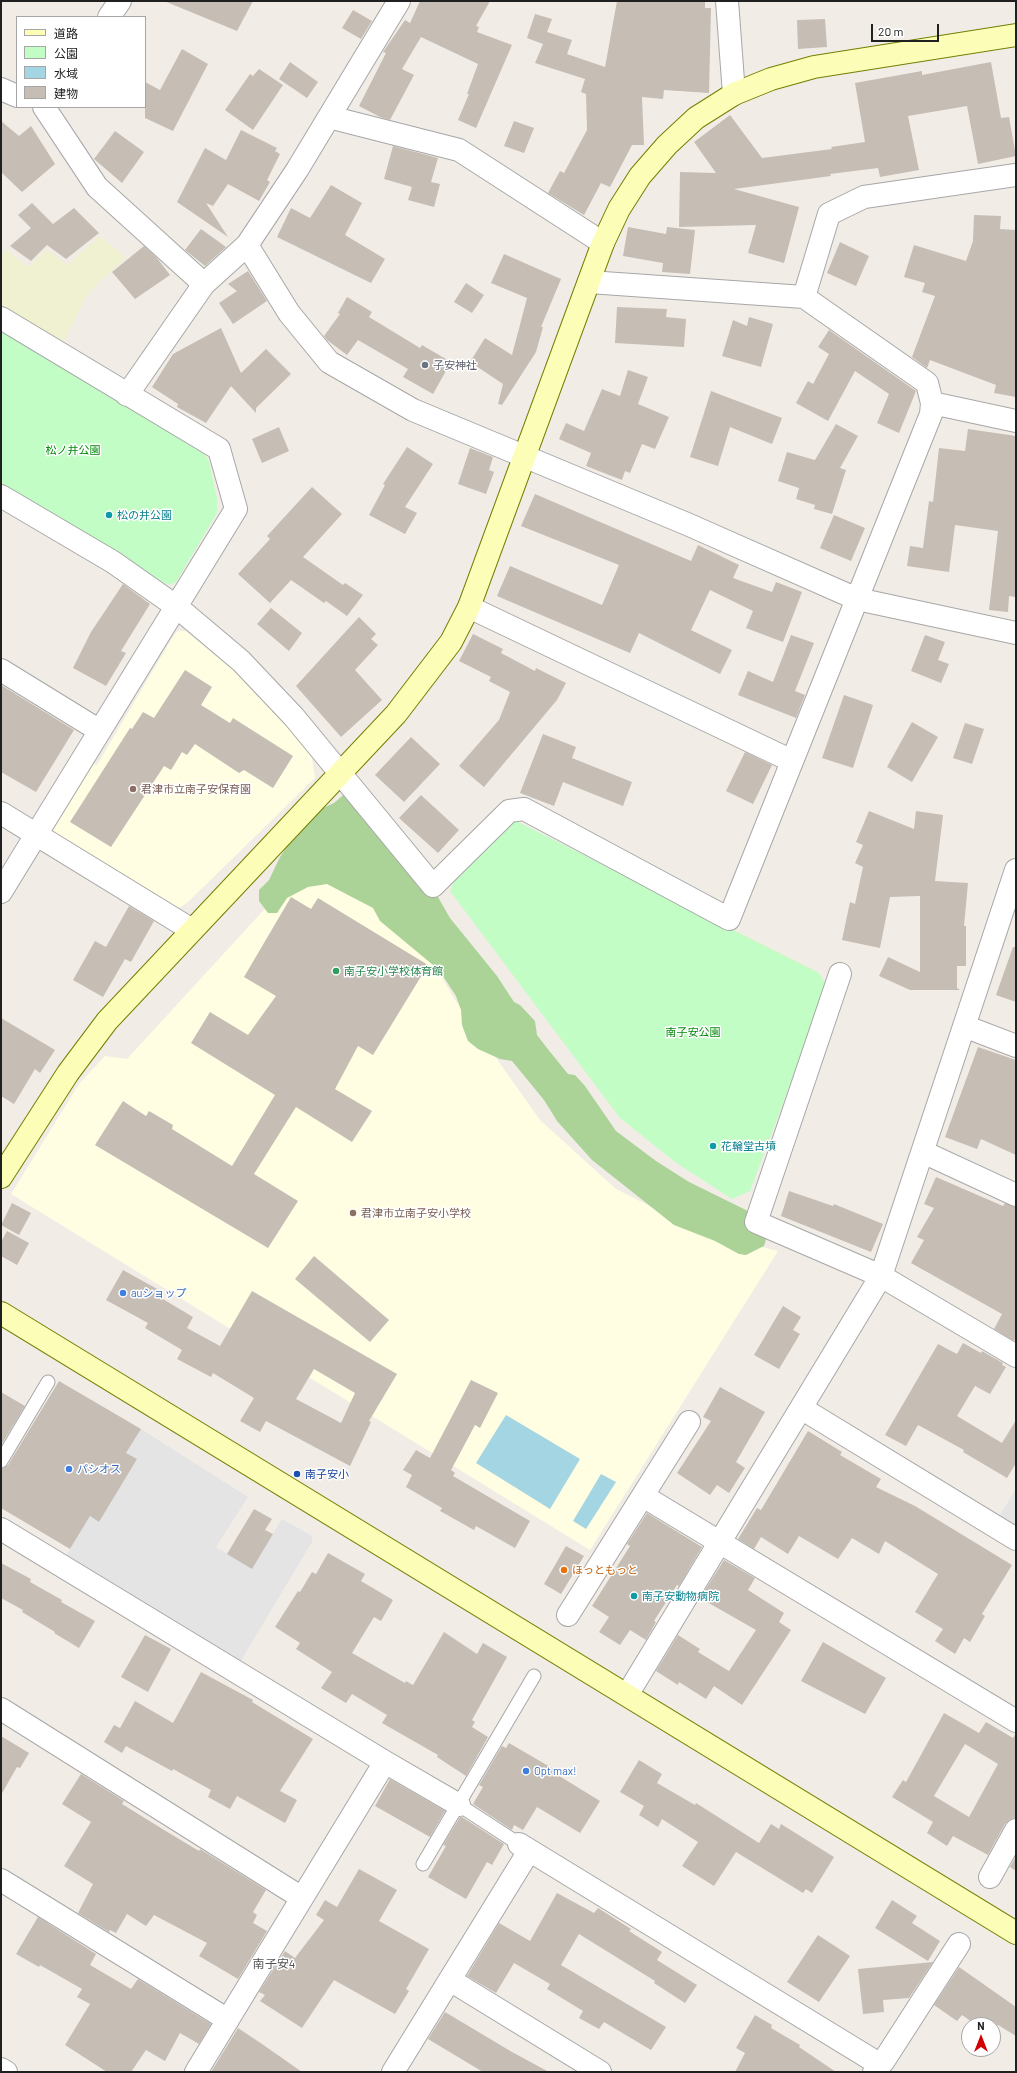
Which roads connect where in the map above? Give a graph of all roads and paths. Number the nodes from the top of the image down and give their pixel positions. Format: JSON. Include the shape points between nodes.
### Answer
{"nodes":[{"id":1,"x":120,"y":1,"type":"edge"},
{"id":2,"x":399,"y":1,"type":"edge"},
{"id":3,"x":727,"y":1,"type":"edge"},
{"id":4,"x":110,"y":16,"type":"edge"},
{"id":5,"x":1016,"y":35,"type":"edge"},
{"id":6,"x":1,"y":89,"type":"edge"},
{"id":7,"x":734,"y":94,"type":"junction"},
{"id":8,"x":16,"y":96,"type":"edge"},
{"id":9,"x":45,"y":108,"type":"edge"},
{"id":10,"x":329,"y":117,"type":"junction"},
{"id":11,"x":1016,"y":175,"type":"edge"},
{"id":12,"x":604,"y":243,"type":"junction"},
{"id":13,"x":247,"y":245,"type":"junction"},
{"id":14,"x":589,"y":282,"type":"junction"},
{"id":15,"x":204,"y":284,"type":"junction"},
{"id":16,"x":804,"y":297,"type":"junction"},
{"id":17,"x":1,"y":318,"type":"edge"},
{"id":18,"x":127,"y":395,"type":"junction"},
{"id":19,"x":932,"y":403,"type":"junction"},
{"id":20,"x":1016,"y":421,"type":"edge"},
{"id":21,"x":526,"y":457,"type":"junction"},
{"id":22,"x":1,"y":496,"type":"edge"},
{"id":23,"x":857,"y":599,"type":"junction"},
{"id":24,"x":177,"y":607,"type":"junction"},
{"id":25,"x":469,"y":607,"type":"junction"},
{"id":26,"x":1016,"y":633,"type":"edge"},
{"id":27,"x":1,"y":670,"type":"edge"},
{"id":28,"x":100,"y":732,"type":"junction"},
{"id":29,"x":792,"y":762,"type":"junction"},
{"id":30,"x":339,"y":773,"type":"junction"},
{"id":31,"x":1,"y":813,"type":"edge"},
{"id":32,"x":36,"y":835,"type":"junction"},
{"id":33,"x":1016,"y":870,"type":"edge"},
{"id":34,"x":1,"y":892,"type":"edge"},
{"id":35,"x":1010,"y":905,"type":"edge"},
{"id":36,"x":192,"y":930,"type":"junction"},
{"id":37,"x":840,"y":974,"type":"dead end"},
{"id":38,"x":964,"y":1026,"type":"junction"},
{"id":39,"x":1016,"y":1046,"type":"edge"},
{"id":40,"x":922,"y":1152,"type":"junction"},
{"id":41,"x":1,"y":1177,"type":"edge"},
{"id":42,"x":1016,"y":1195,"type":"edge"},
{"id":43,"x":881,"y":1276,"type":"junction"},
{"id":44,"x":1,"y":1313,"type":"edge"},
{"id":45,"x":1016,"y":1356,"type":"edge"},
{"id":46,"x":48,"y":1382,"type":"dead end"},
{"id":47,"x":801,"y":1408,"type":"junction"},
{"id":48,"x":689,"y":1422,"type":"dead end"},
{"id":49,"x":1,"y":1461,"type":"edge"},
{"id":50,"x":643,"y":1496,"type":"junction"},
{"id":51,"x":1,"y":1529,"type":"edge"},
{"id":52,"x":1016,"y":1539,"type":"edge"},
{"id":53,"x":720,"y":1542,"type":"junction"},
{"id":54,"x":568,"y":1615,"type":"dead end"},
{"id":55,"x":534,"y":1676,"type":"dead end"},
{"id":56,"x":627,"y":1695,"type":"junction"},
{"id":57,"x":1,"y":1709,"type":"edge"},
{"id":58,"x":1016,"y":1721,"type":"edge"},
{"id":59,"x":385,"y":1762,"type":"junction"},
{"id":60,"x":459,"y":1805,"type":"junction"},
{"id":61,"x":1016,"y":1830,"type":"edge"},
{"id":62,"x":524,"y":1847,"type":"junction"},
{"id":63,"x":423,"y":1864,"type":"dead end"},
{"id":64,"x":990,"y":1877,"type":"dead end"},
{"id":65,"x":1,"y":1880,"type":"edge"},
{"id":66,"x":302,"y":1898,"type":"junction"},
{"id":67,"x":1016,"y":1933,"type":"edge"},
{"id":68,"x":959,"y":1944,"type":"dead end"},
{"id":69,"x":450,"y":1980,"type":"junction"},
{"id":70,"x":228,"y":2020,"type":"junction"},
{"id":71,"x":876,"y":2068,"type":"edge"},
{"id":72,"x":1,"y":2069,"type":"edge"},
{"id":73,"x":6,"y":2072,"type":"edge"},
{"id":74,"x":196,"y":2072,"type":"edge"},
{"id":75,"x":393,"y":2072,"type":"edge"},
{"id":76,"x":600,"y":2072,"type":"edge"}],
"edges":[{"from":1,"to":4,"type":"street"},
{"from":2,"to":10,"type":"street"},
{"from":3,"to":7,"type":"street"},
{"from":5,"to":7,"type":"street","via":[[814,67],[771,78]]},
{"from":6,"to":8,"type":"street"},
{"from":7,"to":12,"type":"street","via":[[696,118],[667,145],[640,176],[619,209]]},
{"from":9,"to":15,"type":"street","via":[[97,187]]},
{"from":10,"to":12,"type":"street","via":[[459,150]]},
{"from":10,"to":13,"type":"street"},
{"from":11,"to":16,"type":"street","via":[[864,197],[829,214]]},
{"from":12,"to":14,"type":"street"},
{"from":13,"to":15,"type":"street"},
{"from":13,"to":21,"type":"street","via":[[289,313],[329,362],[413,410]]},
{"from":14,"to":16,"type":"street"},
{"from":14,"to":21,"type":"street"},
{"from":15,"to":18,"type":"street"},
{"from":16,"to":19,"type":"street","via":[[927,383]]},
{"from":17,"to":18,"type":"street"},
{"from":18,"to":24,"type":"street","via":[[219,449],[236,509]]},
{"from":19,"to":20,"type":"street"},
{"from":19,"to":23,"type":"street","via":[[930,414]]},
{"from":21,"to":23,"type":"street"},
{"from":21,"to":25,"type":"street"},
{"from":22,"to":24,"type":"street","via":[[113,562]]},
{"from":23,"to":26,"type":"street"},
{"from":23,"to":29,"type":"street"},
{"from":24,"to":28,"type":"street"},
{"from":24,"to":30,"type":"street","via":[[241,661],[294,717]]},
{"from":25,"to":29,"type":"street"},
{"from":25,"to":30,"type":"street","via":[[451,642],[423,680],[396,714]]},
{"from":27,"to":28,"type":"street"},
{"from":28,"to":32,"type":"street"},
{"from":29,"to":30,"type":"street","via":[[729,919],[524,810],[508,811],[433,886]]},
{"from":30,"to":36,"type":"street"},
{"from":31,"to":32,"type":"street"},
{"from":32,"to":34,"type":"street"},
{"from":32,"to":36,"type":"street"},
{"from":33,"to":35,"type":"street"},
{"from":35,"to":38,"type":"street"},
{"from":36,"to":41,"type":"street","via":[[107,1021],[68,1073]]},
{"from":37,"to":43,"type":"street","via":[[756,1222]]},
{"from":38,"to":39,"type":"street"},
{"from":38,"to":40,"type":"street"},
{"from":40,"to":42,"type":"street"},
{"from":40,"to":43,"type":"street"},
{"from":43,"to":45,"type":"street"},
{"from":43,"to":47,"type":"street"},
{"from":44,"to":56,"type":"street"},
{"from":46,"to":49,"type":"lane"},
{"from":47,"to":52,"type":"street"},
{"from":47,"to":53,"type":"street"},
{"from":48,"to":50,"type":"street"},
{"from":50,"to":53,"type":"street"},
{"from":50,"to":54,"type":"street"},
{"from":51,"to":59,"type":"street"},
{"from":53,"to":56,"type":"street"},
{"from":53,"to":58,"type":"street"},
{"from":55,"to":60,"type":"lane"},
{"from":56,"to":67,"type":"street"},
{"from":57,"to":66,"type":"street"},
{"from":59,"to":60,"type":"street"},
{"from":59,"to":66,"type":"street"},
{"from":60,"to":62,"type":"lane"},
{"from":60,"to":63,"type":"lane"},
{"from":61,"to":64,"type":"street"},
{"from":62,"to":69,"type":"street"},
{"from":62,"to":71,"type":"street"},
{"from":65,"to":70,"type":"street"},
{"from":66,"to":70,"type":"street"},
{"from":68,"to":71,"type":"street","via":[[883,2062]]},
{"from":69,"to":75,"type":"street"},
{"from":69,"to":76,"type":"street"},
{"from":70,"to":74,"type":"street"},
{"from":72,"to":73,"type":"street"}]}
